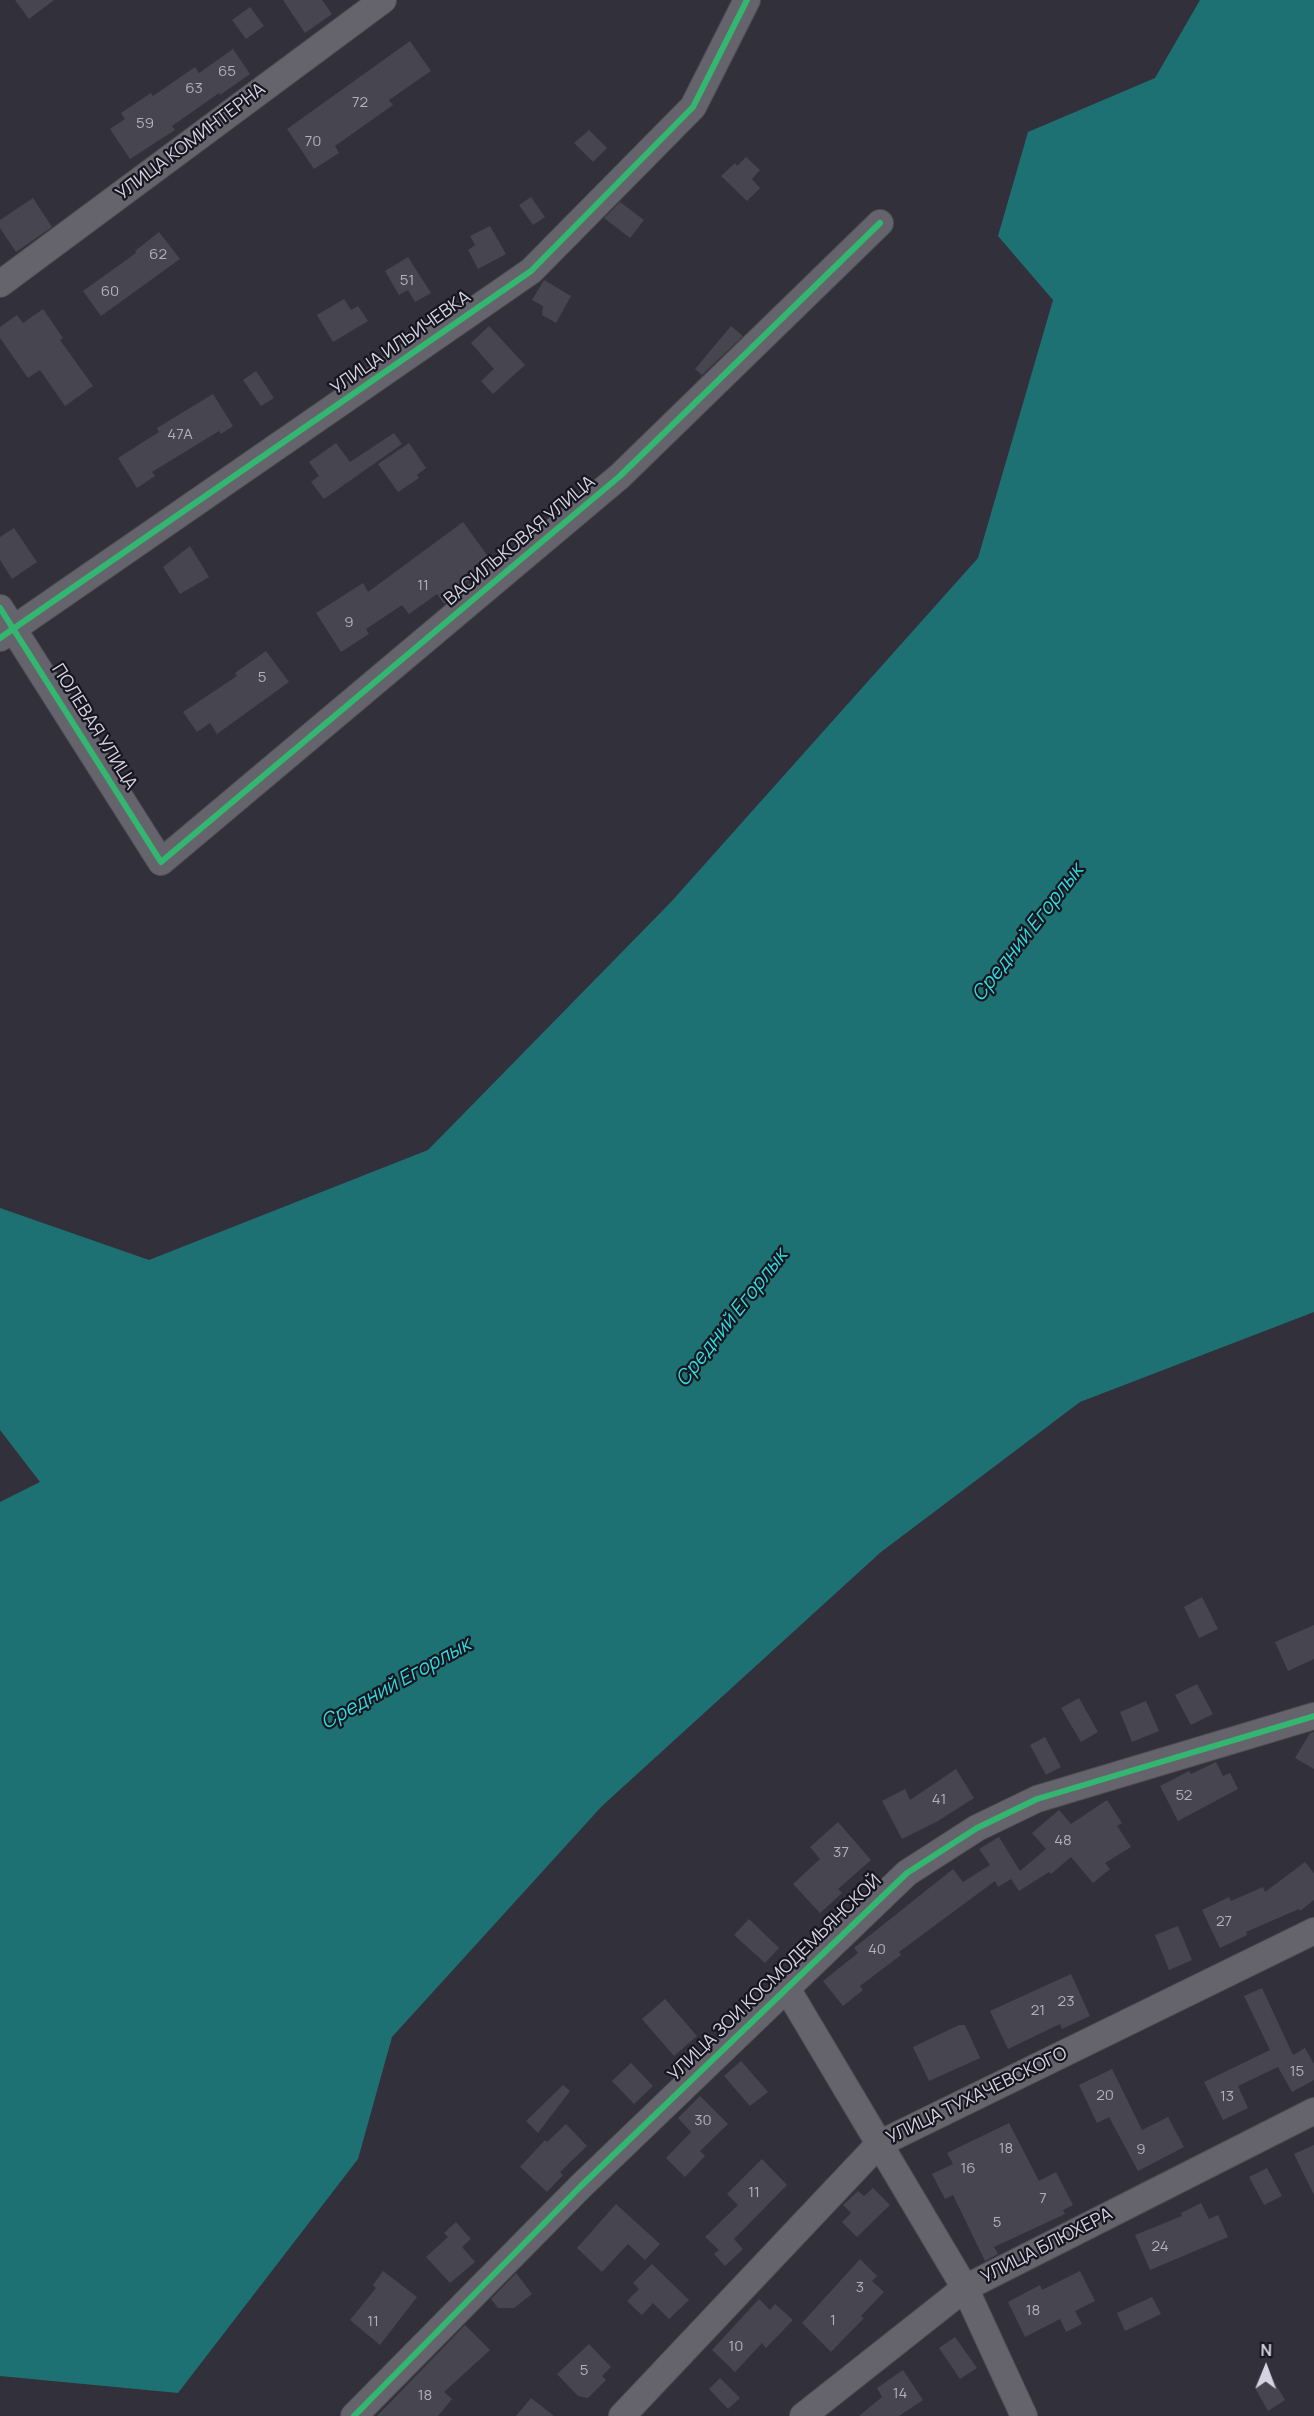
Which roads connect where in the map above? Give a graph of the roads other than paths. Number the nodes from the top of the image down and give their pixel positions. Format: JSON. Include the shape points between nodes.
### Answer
{"nodes":[{"id":1,"x":383,"y":0,"type":"edge"},
{"id":2,"x":747,"y":0,"type":"edge"},
{"id":3,"x":880,"y":223,"type":"dead end"},
{"id":4,"x":0,"y":284,"type":"edge"},
{"id":5,"x":5,"y":625,"type":"edge"},
{"id":6,"x":161,"y":862,"type":"joint"},
{"id":7,"x":1314,"y":1716,"type":"edge"},
{"id":8,"x":1314,"y":1931,"type":"edge"},
{"id":9,"x":786,"y":1987,"type":"junction"},
{"id":10,"x":1314,"y":2111,"type":"edge"},
{"id":11,"x":879,"y":2144,"type":"junction"},
{"id":12,"x":965,"y":2288,"type":"junction"},
{"id":13,"x":354,"y":2416,"type":"edge"},
{"id":14,"x":622,"y":2416,"type":"edge"},
{"id":15,"x":803,"y":2416,"type":"edge"},
{"id":16,"x":1024,"y":2416,"type":"edge"}],
"edges":[{"from":1,"to":4,"type":"street","name":"УЛИЦА КОМИНТЕРНА"},
{"from":2,"to":5,"type":"street","name":"УЛИЦА ИЛЬИЧЕВКА","via":[[693,106],[531,271]]},
{"from":3,"to":6,"type":"street","name":"ВАСИЛЬКОВАЯ УЛИЦА","via":[[620,476]]},
{"from":5,"to":6,"type":"street","name":"ПОЛЕВАЯ УЛИЦА"},
{"from":7,"to":9,"type":"street","name":"УЛИЦА ЗОИ КОСМОДЕМЬЯНСКОЙ","via":[[1037,1799],[977,1828],[907,1873]]},
{"from":8,"to":11,"type":"street","name":"УЛИЦА ТУХАЧЕВСКОГО"},
{"from":9,"to":11,"type":"street"},
{"from":9,"to":13,"type":"street","name":"УЛИЦА ЗОИ КОСМОДЕМЬЯНСКОЙ","via":[[581,2186]]},
{"from":10,"to":12,"type":"street","name":"УЛИЦА БЛЮХЕРА"},
{"from":11,"to":12,"type":"street"},
{"from":11,"to":14,"type":"street","name":"УЛИЦА ТУХАЧЕВСКОГО"},
{"from":12,"to":15,"type":"street","name":"УЛИЦА БЛЮХЕРА"},
{"from":12,"to":16,"type":"street"}]}
